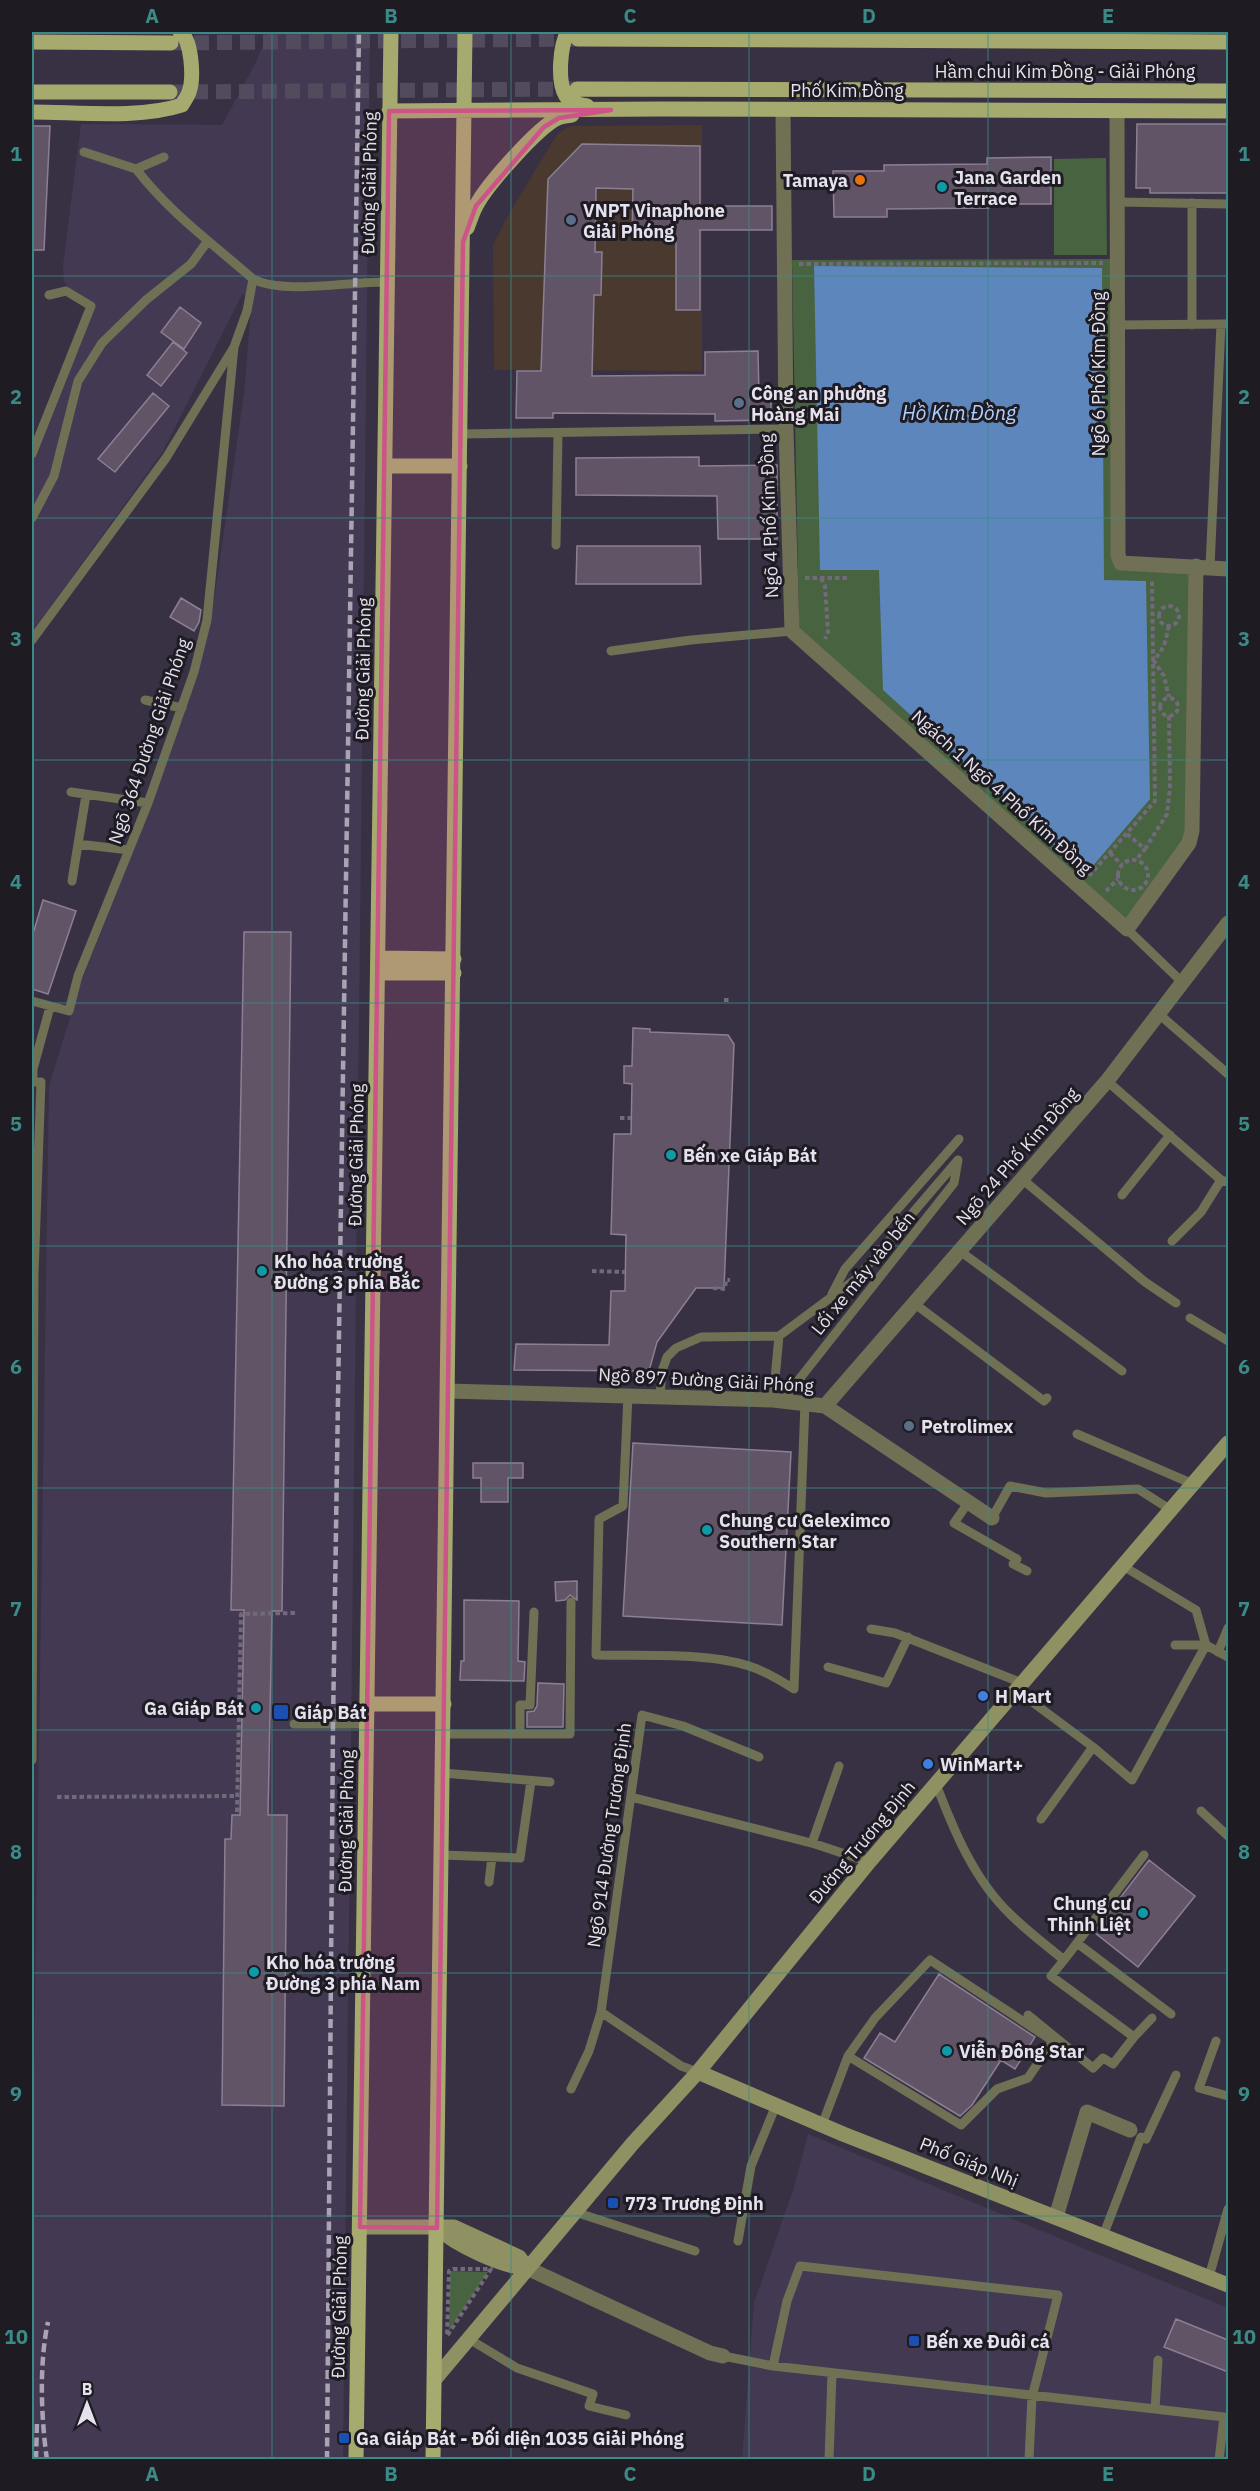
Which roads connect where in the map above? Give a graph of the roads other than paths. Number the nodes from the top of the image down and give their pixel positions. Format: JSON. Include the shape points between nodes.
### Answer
{"nodes":[{"id":1,"x":391,"y":32,"type":"edge"},
{"id":2,"x":465,"y":32,"type":"edge"},
{"id":3,"x":573,"y":35,"type":"edge"},
{"id":4,"x":175,"y":37,"type":"edge"},
{"id":5,"x":32,"y":42,"type":"edge"},
{"id":6,"x":1228,"y":42,"type":"edge"},
{"id":7,"x":577,"y":89,"type":"tunnel mouth"},
{"id":8,"x":1228,"y":91,"type":"edge"},
{"id":9,"x":32,"y":92,"type":"edge"},
{"id":10,"x":170,"y":92,"type":"tunnel mouth"},
{"id":11,"x":610,"y":110,"type":"junction"},
{"id":12,"x":783,"y":110,"type":"junction"},
{"id":13,"x":389,"y":111,"type":"junction"},
{"id":14,"x":464,"y":111,"type":"junction"},
{"id":15,"x":1117,"y":111,"type":"junction"},
{"id":16,"x":1228,"y":111,"type":"edge"},
{"id":17,"x":32,"y":112,"type":"edge"},
{"id":18,"x":84,"y":152,"type":"dead end"},
{"id":19,"x":164,"y":157,"type":"dead end"},
{"id":20,"x":136,"y":170,"type":"junction"},
{"id":21,"x":1118,"y":202,"type":"junction"},
{"id":22,"x":1192,"y":203,"type":"junction"},
{"id":23,"x":1228,"y":204,"type":"edge"},
{"id":24,"x":207,"y":242,"type":"junction"},
{"id":25,"x":463,"y":242,"type":"junction"},
{"id":26,"x":253,"y":279,"type":"junction"},
{"id":27,"x":388,"y":282,"type":"junction"},
{"id":28,"x":49,"y":296,"type":"dead end"},
{"id":29,"x":1225,"y":324,"type":"edge"},
{"id":30,"x":1118,"y":325,"type":"junction"},
{"id":31,"x":1192,"y":325,"type":"junction"},
{"id":32,"x":234,"y":347,"type":"junction"},
{"id":33,"x":786,"y":429,"type":"junction"},
{"id":34,"x":461,"y":434,"type":"junction"},
{"id":35,"x":558,"y":434,"type":"junction"},
{"id":36,"x":32,"y":454,"type":"edge"},
{"id":37,"x":386,"y":466,"type":"junction"},
{"id":38,"x":460,"y":466,"type":"junction"},
{"id":39,"x":32,"y":518,"type":"edge"},
{"id":40,"x":556,"y":545,"type":"dead end"},
{"id":41,"x":1203,"y":567,"type":"junction"},
{"id":42,"x":1228,"y":569,"type":"edge"},
{"id":43,"x":792,"y":631,"type":"junction"},
{"id":44,"x":32,"y":640,"type":"edge"},
{"id":45,"x":610,"y":651,"type":"dead end"},
{"id":46,"x":145,"y":700,"type":"dead end"},
{"id":47,"x":182,"y":708,"type":"junction"},
{"id":48,"x":71,"y":792,"type":"dead end"},
{"id":49,"x":86,"y":795,"type":"junction"},
{"id":50,"x":148,"y":803,"type":"junction"},
{"id":51,"x":78,"y":843,"type":"junction"},
{"id":52,"x":129,"y":850,"type":"junction"},
{"id":53,"x":72,"y":880,"type":"dead end"},
{"id":54,"x":1228,"y":925,"type":"edge"},
{"id":55,"x":1127,"y":929,"type":"junction"},
{"id":56,"x":379,"y":965,"type":"junction"},
{"id":57,"x":454,"y":966,"type":"junction"},
{"id":58,"x":1183,"y":983,"type":"junction"},
{"id":59,"x":32,"y":1001,"type":"edge"},
{"id":60,"x":50,"y":1007,"type":"junction"},
{"id":61,"x":1160,"y":1015,"type":"junction"},
{"id":62,"x":1228,"y":1074,"type":"edge"},
{"id":63,"x":1107,"y":1081,"type":"junction"},
{"id":64,"x":35,"y":1082,"type":"edge"},
{"id":65,"x":1170,"y":1135,"type":"junction"},
{"id":66,"x":958,"y":1139,"type":"dead end"},
{"id":67,"x":1022,"y":1179,"type":"junction"},
{"id":68,"x":1225,"y":1181,"type":"edge"},
{"id":69,"x":1122,"y":1195,"type":"dead end"},
{"id":70,"x":1172,"y":1241,"type":"dead end"},
{"id":71,"x":960,"y":1251,"type":"junction"},
{"id":72,"x":33,"y":1274,"type":"edge"},
{"id":73,"x":831,"y":1296,"type":"junction"},
{"id":74,"x":1176,"y":1303,"type":"dead end"},
{"id":75,"x":915,"y":1304,"type":"junction"},
{"id":76,"x":1190,"y":1318,"type":"dead end"},
{"id":77,"x":779,"y":1336,"type":"junction"},
{"id":78,"x":1228,"y":1341,"type":"edge"},
{"id":79,"x":33,"y":1347,"type":"edge"},
{"id":80,"x":1122,"y":1371,"type":"dead end"},
{"id":81,"x":448,"y":1391,"type":"junction"},
{"id":82,"x":628,"y":1395,"type":"junction"},
{"id":83,"x":660,"y":1396,"type":"junction"},
{"id":84,"x":1047,"y":1398,"type":"dead end"},
{"id":85,"x":777,"y":1400,"type":"junction"},
{"id":86,"x":805,"y":1403,"type":"junction"},
{"id":87,"x":825,"y":1406,"type":"junction"},
{"id":88,"x":1077,"y":1434,"type":"dead end"},
{"id":89,"x":1228,"y":1444,"type":"edge"},
{"id":90,"x":1193,"y":1484,"type":"junction"},
{"id":91,"x":32,"y":1488,"type":"edge"},
{"id":92,"x":968,"y":1503,"type":"junction"},
{"id":93,"x":1171,"y":1510,"type":"junction"},
{"id":94,"x":992,"y":1518,"type":"joint"},
{"id":95,"x":1124,"y":1566,"type":"junction"},
{"id":96,"x":1027,"y":1571,"type":"dead end"},
{"id":97,"x":571,"y":1602,"type":"dead end"},
{"id":98,"x":534,"y":1612,"type":"dead end"},
{"id":99,"x":1228,"y":1628,"type":"edge"},
{"id":100,"x":870,"y":1629,"type":"dead end"},
{"id":101,"x":908,"y":1637,"type":"junction"},
{"id":102,"x":1175,"y":1645,"type":"dead end"},
{"id":103,"x":1206,"y":1645,"type":"junction"},
{"id":104,"x":1218,"y":1652,"type":"junction"},
{"id":105,"x":1228,"y":1657,"type":"edge"},
{"id":106,"x":828,"y":1667,"type":"dead end"},
{"id":107,"x":1019,"y":1687,"type":"junction"},
{"id":108,"x":368,"y":1704,"type":"junction"},
{"id":109,"x":444,"y":1704,"type":"junction"},
{"id":110,"x":294,"y":1724,"type":"dead end"},
{"id":111,"x":367,"y":1724,"type":"junction"},
{"id":112,"x":32,"y":1734,"type":"edge"},
{"id":113,"x":444,"y":1734,"type":"junction"},
{"id":114,"x":520,"y":1734,"type":"junction"},
{"id":115,"x":1093,"y":1747,"type":"junction"},
{"id":116,"x":759,"y":1757,"type":"dead end"},
{"id":117,"x":32,"y":1760,"type":"edge"},
{"id":118,"x":839,"y":1766,"type":"dead end"},
{"id":119,"x":443,"y":1773,"type":"junction"},
{"id":120,"x":531,"y":1781,"type":"junction"},
{"id":121,"x":550,"y":1782,"type":"dead end"},
{"id":122,"x":936,"y":1784,"type":"junction"},
{"id":123,"x":631,"y":1797,"type":"junction"},
{"id":124,"x":1201,"y":1811,"type":"dead end"},
{"id":125,"x":1041,"y":1819,"type":"dead end"},
{"id":126,"x":1228,"y":1836,"type":"edge"},
{"id":127,"x":812,"y":1843,"type":"junction"},
{"id":128,"x":442,"y":1855,"type":"junction"},
{"id":129,"x":1144,"y":1855,"type":"dead end"},
{"id":130,"x":492,"y":1857,"type":"junction"},
{"id":131,"x":869,"y":1862,"type":"junction"},
{"id":132,"x":489,"y":1882,"type":"dead end"},
{"id":133,"x":1077,"y":1942,"type":"junction"},
{"id":134,"x":1064,"y":1960,"type":"junction"},
{"id":135,"x":601,"y":2012,"type":"junction"},
{"id":136,"x":1171,"y":2014,"type":"dead end"},
{"id":137,"x":1028,"y":2015,"type":"dead end"},
{"id":138,"x":1152,"y":2018,"type":"dead end"},
{"id":139,"x":1134,"y":2037,"type":"junction"},
{"id":140,"x":1216,"y":2041,"type":"dead end"},
{"id":141,"x":848,"y":2056,"type":"junction"},
{"id":142,"x":698,"y":2072,"type":"junction"},
{"id":143,"x":1176,"y":2075,"type":"dead end"},
{"id":144,"x":571,"y":2089,"type":"dead end"},
{"id":145,"x":1228,"y":2096,"type":"edge"},
{"id":146,"x":776,"y":2105,"type":"junction"},
{"id":147,"x":822,"y":2125,"type":"junction"},
{"id":148,"x":1130,"y":2130,"type":"dead end"},
{"id":149,"x":1228,"y":2209,"type":"edge"},
{"id":150,"x":575,"y":2212,"type":"junction"},
{"id":151,"x":1056,"y":2217,"type":"junction"},
{"id":152,"x":360,"y":2227,"type":"junction"},
{"id":153,"x":437,"y":2228,"type":"junction"},
{"id":154,"x":1103,"y":2236,"type":"junction"},
{"id":155,"x":738,"y":2241,"type":"dead end"},
{"id":156,"x":695,"y":2251,"type":"dead end"},
{"id":157,"x":527,"y":2268,"type":"junction"},
{"id":158,"x":1209,"y":2277,"type":"junction"},
{"id":159,"x":1228,"y":2285,"type":"edge"},
{"id":160,"x":469,"y":2339,"type":"junction"},
{"id":161,"x":723,"y":2356,"type":"joint"},
{"id":162,"x":1158,"y":2360,"type":"dead end"},
{"id":163,"x":773,"y":2366,"type":"junction"},
{"id":164,"x":832,"y":2373,"type":"junction"},
{"id":165,"x":435,"y":2379,"type":"junction"},
{"id":166,"x":1032,"y":2397,"type":"junction"},
{"id":167,"x":1155,"y":2409,"type":"junction"},
{"id":168,"x":626,"y":2415,"type":"dead end"},
{"id":169,"x":356,"y":2460,"type":"edge"},
{"id":170,"x":434,"y":2460,"type":"edge"},
{"id":171,"x":830,"y":2460,"type":"edge"},
{"id":172,"x":1029,"y":2460,"type":"edge"},
{"id":173,"x":1219,"y":2460,"type":"edge"}],
"edges":[{"from":1,"to":13,"type":"main road","name":"Đường Giải Phóng"},
{"from":2,"to":14,"type":"main road"},
{"from":3,"to":6,"type":"main road","name":"Hầm chui Kim Đồng - Giải Phóng"},
{"from":3,"to":11,"type":"main road","via":[[562,42],[562,85],[567,98],[579,105]]},
{"from":4,"to":5,"type":"main road"},
{"from":4,"to":17,"type":"main road","via":[[185,35],[190,48],[190,91],[182,105],[166,111]]},
{"from":7,"to":8,"type":"main road","name":"Hầm chui Kim Đồng - Giải Phóng"},
{"from":9,"to":10,"type":"main road"},
{"from":11,"to":12,"type":"main road","name":"Phố Kim Đồng"},
{"from":11,"to":14,"type":"main road","name":"Phố Kim Đồng"},
{"from":11,"to":25,"type":"main road","via":[[558,118],[544,127],[490,185],[476,206]]},
{"from":12,"to":15,"type":"main road","name":"Phố Kim Đồng"},
{"from":12,"to":33,"type":"street","name":"Ngõ 4 Phố Kim Đồng"},
{"from":13,"to":14,"type":"main road","name":"Phố Kim Đồng"},
{"from":13,"to":27,"type":"main road","name":"Đường Giải Phóng"},
{"from":14,"to":25,"type":"main road"},
{"from":15,"to":16,"type":"main road","name":"Phố Kim Đồng"},
{"from":15,"to":21,"type":"street","name":"Ngõ 6 Phố Kim Đồng"},
{"from":18,"to":20,"type":"lane"},
{"from":19,"to":20,"type":"lane"},
{"from":20,"to":24,"type":"lane"},
{"from":21,"to":22,"type":"lane"},
{"from":21,"to":30,"type":"street","name":"Ngõ 6 Phố Kim Đồng"},
{"from":22,"to":23,"type":"lane"},
{"from":22,"to":31,"type":"lane"},
{"from":24,"to":26,"type":"lane"},
{"from":24,"to":39,"type":"lane","via":[[190,264],[102,343],[78,381],[54,476]]},
{"from":25,"to":34,"type":"main road"},
{"from":26,"to":27,"type":"lane","via":[[288,286]]},
{"from":26,"to":32,"type":"lane","via":[[248,311]]},
{"from":27,"to":37,"type":"main road","name":"Đường Giải Phóng"},
{"from":28,"to":36,"type":"lane","via":[[66,291],[91,306]]},
{"from":29,"to":31,"type":"lane"},
{"from":29,"to":41,"type":"lane"},
{"from":30,"to":31,"type":"lane"},
{"from":30,"to":41,"type":"street","name":"Ngõ 6 Phố Kim Đồng","via":[[1118,555],[1121,562]]},
{"from":32,"to":44,"type":"lane","via":[[166,458]]},
{"from":32,"to":47,"type":"lane","name":"Ngõ 364 Đường Giải Phóng","via":[[207,620]]},
{"from":33,"to":35,"type":"lane"},
{"from":33,"to":43,"type":"street","name":"Ngõ 4 Phố Kim Đồng"},
{"from":34,"to":35,"type":"lane"},
{"from":34,"to":38,"type":"main road"},
{"from":35,"to":40,"type":"lane"},
{"from":37,"to":38,"type":"main road"},
{"from":37,"to":56,"type":"main road","name":"Đường Giải Phóng"},
{"from":38,"to":57,"type":"main road"},
{"from":41,"to":42,"type":"street","name":"Ngõ 6 Phố Kim Đồng"},
{"from":41,"to":55,"type":"street","via":[[1192,831],[1189,843]]},
{"from":43,"to":45,"type":"lane"},
{"from":43,"to":55,"type":"street","name":"Ngách 1 Ngõ 4 Phố Kim Đồng"},
{"from":46,"to":47,"type":"lane"},
{"from":47,"to":50,"type":"lane","name":"Ngõ 364 Đường Giải Phóng"},
{"from":48,"to":49,"type":"lane"},
{"from":49,"to":50,"type":"lane"},
{"from":49,"to":51,"type":"lane"},
{"from":50,"to":52,"type":"lane","name":"Ngõ 364 Đường Giải Phóng"},
{"from":51,"to":52,"type":"lane"},
{"from":51,"to":53,"type":"lane"},
{"from":52,"to":60,"type":"lane","name":"Ngõ 364 Đường Giải Phóng","via":[[78,976],[69,1011]]},
{"from":54,"to":58,"type":"street","name":"Ngõ 24 Phố Kim Đồng"},
{"from":55,"to":58,"type":"lane","name":"Ngách 1 Ngõ 4 Phố Kim Đồng"},
{"from":56,"to":57,"type":"main road"},
{"from":56,"to":108,"type":"main road","name":"Đường Giải Phóng"},
{"from":57,"to":81,"type":"main road"},
{"from":58,"to":61,"type":"street","name":"Ngõ 24 Phố Kim Đồng"},
{"from":59,"to":60,"type":"lane"},
{"from":60,"to":64,"type":"lane","via":[[33,1069]]},
{"from":61,"to":62,"type":"lane"},
{"from":61,"to":63,"type":"street","name":"Ngõ 24 Phố Kim Đồng"},
{"from":63,"to":65,"type":"lane"},
{"from":63,"to":67,"type":"street","name":"Ngõ 24 Phố Kim Đồng"},
{"from":64,"to":72,"type":"lane"},
{"from":65,"to":68,"type":"lane"},
{"from":65,"to":69,"type":"lane"},
{"from":66,"to":73,"type":"lane","via":[[845,1269]]},
{"from":67,"to":71,"type":"street","name":"Ngõ 24 Phố Kim Đồng"},
{"from":67,"to":74,"type":"lane","via":[[1145,1282]]},
{"from":68,"to":70,"type":"lane"},
{"from":71,"to":75,"type":"street","name":"Ngõ 24 Phố Kim Đồng"},
{"from":71,"to":80,"type":"lane"},
{"from":72,"to":79,"type":"lane"},
{"from":73,"to":77,"type":"lane"},
{"from":73,"to":85,"type":"lane","name":"Lối xe máy vào bến","via":[[857,1278],[958,1160],[954,1183]]},
{"from":75,"to":84,"type":"lane","via":[[1044,1401]]},
{"from":75,"to":87,"type":"street","name":"Ngõ 24 Phố Kim Đồng"},
{"from":76,"to":78,"type":"lane"},
{"from":77,"to":83,"type":"lane","via":[[701,1337],[676,1348],[667,1357],[662,1371]]},
{"from":77,"to":85,"type":"lane"},
{"from":79,"to":91,"type":"lane"},
{"from":81,"to":82,"type":"street","name":"Ngõ 897 Đường Giải Phóng"},
{"from":81,"to":109,"type":"main road"},
{"from":82,"to":83,"type":"street","name":"Ngõ 897 Đường Giải Phóng"},
{"from":82,"to":86,"type":"lane","via":[[623,1506],[599,1520],[596,1655],[722,1660],[748,1665],[794,1689]]},
{"from":83,"to":85,"type":"street","name":"Ngõ 897 Đường Giải Phóng"},
{"from":85,"to":86,"type":"street","name":"Ngõ 897 Đường Giải Phóng"},
{"from":86,"to":87,"type":"street","name":"Ngõ 897 Đường Giải Phóng"},
{"from":87,"to":92,"type":"street","name":"Ngõ 897 Đường Giải Phóng"},
{"from":88,"to":90,"type":"lane"},
{"from":89,"to":90,"type":"main road","name":"Đường Trương Định"},
{"from":90,"to":93,"type":"main road","name":"Đường Trương Định"},
{"from":91,"to":112,"type":"lane"},
{"from":92,"to":94,"type":"street","name":"Ngõ 897 Đường Giải Phóng"},
{"from":92,"to":96,"type":"lane","via":[[954,1523],[1017,1559],[1013,1564]]},
{"from":93,"to":94,"type":"lane","via":[[1138,1489],[1046,1493],[1010,1486]]},
{"from":93,"to":95,"type":"main road","name":"Đường Trương Định"},
{"from":95,"to":103,"type":"lane","via":[[1196,1610]]},
{"from":95,"to":107,"type":"main road","name":"Đường Trương Định"},
{"from":97,"to":114,"type":"lane","via":[[570,1734]]},
{"from":98,"to":114,"type":"lane","via":[[530,1705],[520,1705]]},
{"from":99,"to":104,"type":"lane"},
{"from":100,"to":101,"type":"lane"},
{"from":101,"to":106,"type":"lane","via":[[886,1683]]},
{"from":101,"to":107,"type":"lane"},
{"from":102,"to":103,"type":"lane"},
{"from":103,"to":104,"type":"lane"},
{"from":103,"to":115,"type":"lane","via":[[1132,1779]]},
{"from":104,"to":105,"type":"lane"},
{"from":107,"to":115,"type":"lane"},
{"from":107,"to":122,"type":"main road","name":"Đường Trương Định"},
{"from":108,"to":109,"type":"main road"},
{"from":108,"to":111,"type":"main road","name":"Đường Giải Phóng"},
{"from":109,"to":113,"type":"main road"},
{"from":110,"to":111,"type":"lane"},
{"from":111,"to":152,"type":"main road","name":"Đường Giải Phóng"},
{"from":112,"to":117,"type":"lane"},
{"from":113,"to":114,"type":"lane"},
{"from":113,"to":119,"type":"main road"},
{"from":115,"to":125,"type":"lane"},
{"from":116,"to":123,"type":"lane","name":"Ngõ 914 Đường Trương Định","via":[[683,1726],[642,1715]]},
{"from":118,"to":127,"type":"lane"},
{"from":119,"to":120,"type":"lane"},
{"from":119,"to":128,"type":"main road"},
{"from":120,"to":121,"type":"lane"},
{"from":120,"to":130,"type":"lane","via":[[520,1858]]},
{"from":122,"to":131,"type":"main road","name":"Đường Trương Định"},
{"from":122,"to":134,"type":"lane","via":[[971,1864],[993,1895]]},
{"from":123,"to":127,"type":"lane"},
{"from":123,"to":135,"type":"lane","name":"Ngõ 914 Đường Trương Định"},
{"from":124,"to":126,"type":"lane"},
{"from":127,"to":131,"type":"lane"},
{"from":128,"to":130,"type":"lane"},
{"from":128,"to":153,"type":"main road"},
{"from":129,"to":133,"type":"lane"},
{"from":130,"to":132,"type":"lane"},
{"from":131,"to":142,"type":"main road","name":"Đường Trương Định"},
{"from":133,"to":134,"type":"lane"},
{"from":133,"to":136,"type":"lane"},
{"from":134,"to":139,"type":"lane","via":[[1051,1976]]},
{"from":135,"to":142,"type":"lane","via":[[681,2066]]},
{"from":135,"to":144,"type":"lane","name":"Ngõ 914 Đường Trương Định"},
{"from":137,"to":139,"type":"lane","via":[[1093,2068],[1103,2058],[1113,2064]]},
{"from":138,"to":139,"type":"lane"},
{"from":140,"to":145,"type":"lane","via":[[1198,2088]]},
{"from":141,"to":141,"type":"lane","via":[[875,2018],[930,1960],[1053,2040],[1028,2078],[997,2090],[961,2125]]},
{"from":141,"to":147,"type":"lane"},
{"from":142,"to":146,"type":"main road","name":"Phố Giáp Nhị"},
{"from":142,"to":150,"type":"main road","name":"Đường Trương Định"},
{"from":143,"to":154,"type":"lane","via":[[1146,2139],[1141,2137]]},
{"from":146,"to":147,"type":"main road","name":"Phố Giáp Nhị"},
{"from":146,"to":155,"type":"lane","via":[[751,2166]]},
{"from":147,"to":151,"type":"main road","name":"Phố Giáp Nhị"},
{"from":148,"to":151,"type":"street","via":[[1088,2112]]},
{"from":149,"to":158,"type":"lane"},
{"from":150,"to":156,"type":"lane"},
{"from":150,"to":157,"type":"main road","name":"Đường Trương Định"},
{"from":151,"to":154,"type":"main road","name":"Phố Giáp Nhị"},
{"from":152,"to":153,"type":"main road"},
{"from":152,"to":169,"type":"main road","name":"Đường Giải Phóng"},
{"from":153,"to":157,"type":"main road","via":[[453,2227],[519,2257]]},
{"from":153,"to":165,"type":"main road"},
{"from":154,"to":158,"type":"main road","name":"Phố Giáp Nhị"},
{"from":157,"to":160,"type":"main road","name":"Đường Trương Định"},
{"from":157,"to":161,"type":"street"},
{"from":158,"to":159,"type":"main road","name":"Phố Giáp Nhị"},
{"from":160,"to":165,"type":"main road","name":"Đường Trương Định"},
{"from":160,"to":168,"type":"lane","via":[[517,2368],[593,2394],[589,2406]]},
{"from":161,"to":163,"type":"lane"},
{"from":162,"to":167,"type":"lane"},
{"from":163,"to":164,"type":"lane"},
{"from":163,"to":166,"type":"lane","via":[[787,2301],[800,2266],[1058,2295]]},
{"from":164,"to":166,"type":"lane"},
{"from":164,"to":171,"type":"lane"},
{"from":165,"to":170,"type":"main road"},
{"from":166,"to":167,"type":"lane"},
{"from":166,"to":172,"type":"lane"},
{"from":167,"to":173,"type":"lane","via":[[1224,2417]]}]}
